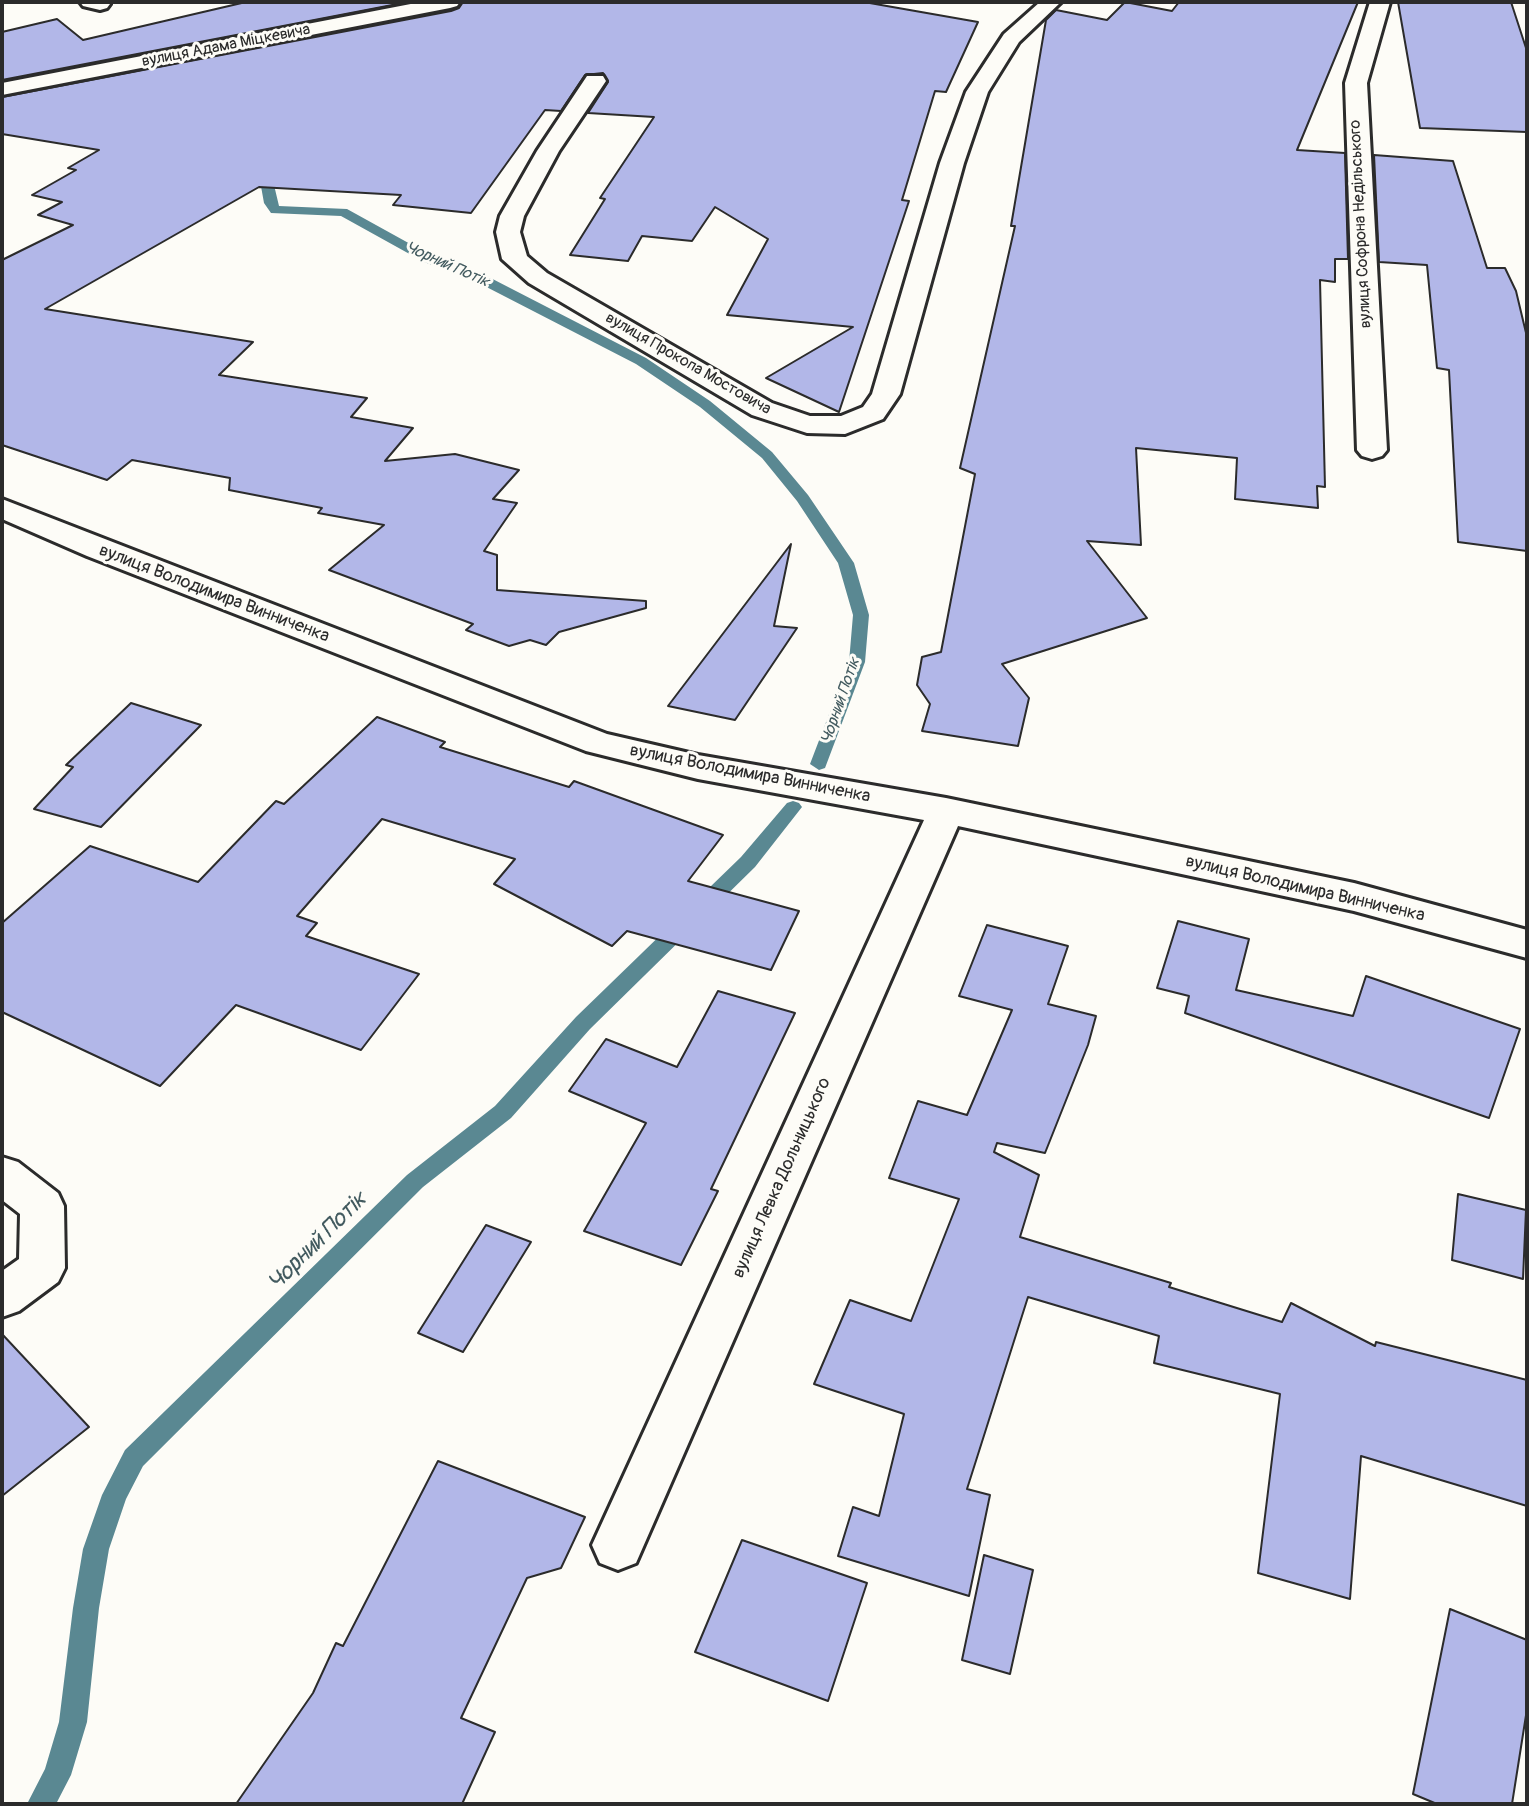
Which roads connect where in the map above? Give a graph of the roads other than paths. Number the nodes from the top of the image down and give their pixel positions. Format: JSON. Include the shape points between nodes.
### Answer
{"nodes":[{"id":1,"x":450,"y":2,"type":"edge"},
{"id":2,"x":1051,"y":2,"type":"edge"},
{"id":3,"x":1380,"y":2,"type":"edge"},
{"id":4,"x":595,"y":81,"type":"dead end"},
{"id":5,"x":2,"y":89,"type":"edge"},
{"id":6,"x":1372,"y":450,"type":"dead end"},
{"id":7,"x":2,"y":508,"type":"edge"},
{"id":8,"x":946,"y":811,"type":"junction"},
{"id":9,"x":1527,"y":944,"type":"edge"},
{"id":10,"x":2,"y":1175,"type":"edge"},
{"id":11,"x":2,"y":1297,"type":"edge"},
{"id":12,"x":618,"y":1545,"type":"dead end"}],
"edges":[{"from":1,"to":5,"type":"street","name":"вулиця Адама Міцкевича"},
{"from":2,"to":4,"type":"street","name":"вулиця Прокопа Мостовича","via":[[1011,38],[977,92],[886,394],[873,413],[845,425],[807,424],[762,409],[538,278],[514,259],[508,232],[512,216]]},
{"from":3,"to":6,"type":"street","name":"вулиця Софрона Недільського","via":[[1356,83]]},
{"from":7,"to":8,"type":"street","name":"вулиця Володимира Винниченка","via":[[598,743],[698,767]]},
{"from":8,"to":9,"type":"street","name":"вулиця Володимира Винниченка","via":[[1354,897]]},
{"from":8,"to":12,"type":"street","name":"вулиця Левка Дольницького"},
{"from":10,"to":11,"type":"street","via":[[42,1206],[42,1268]]}]}
